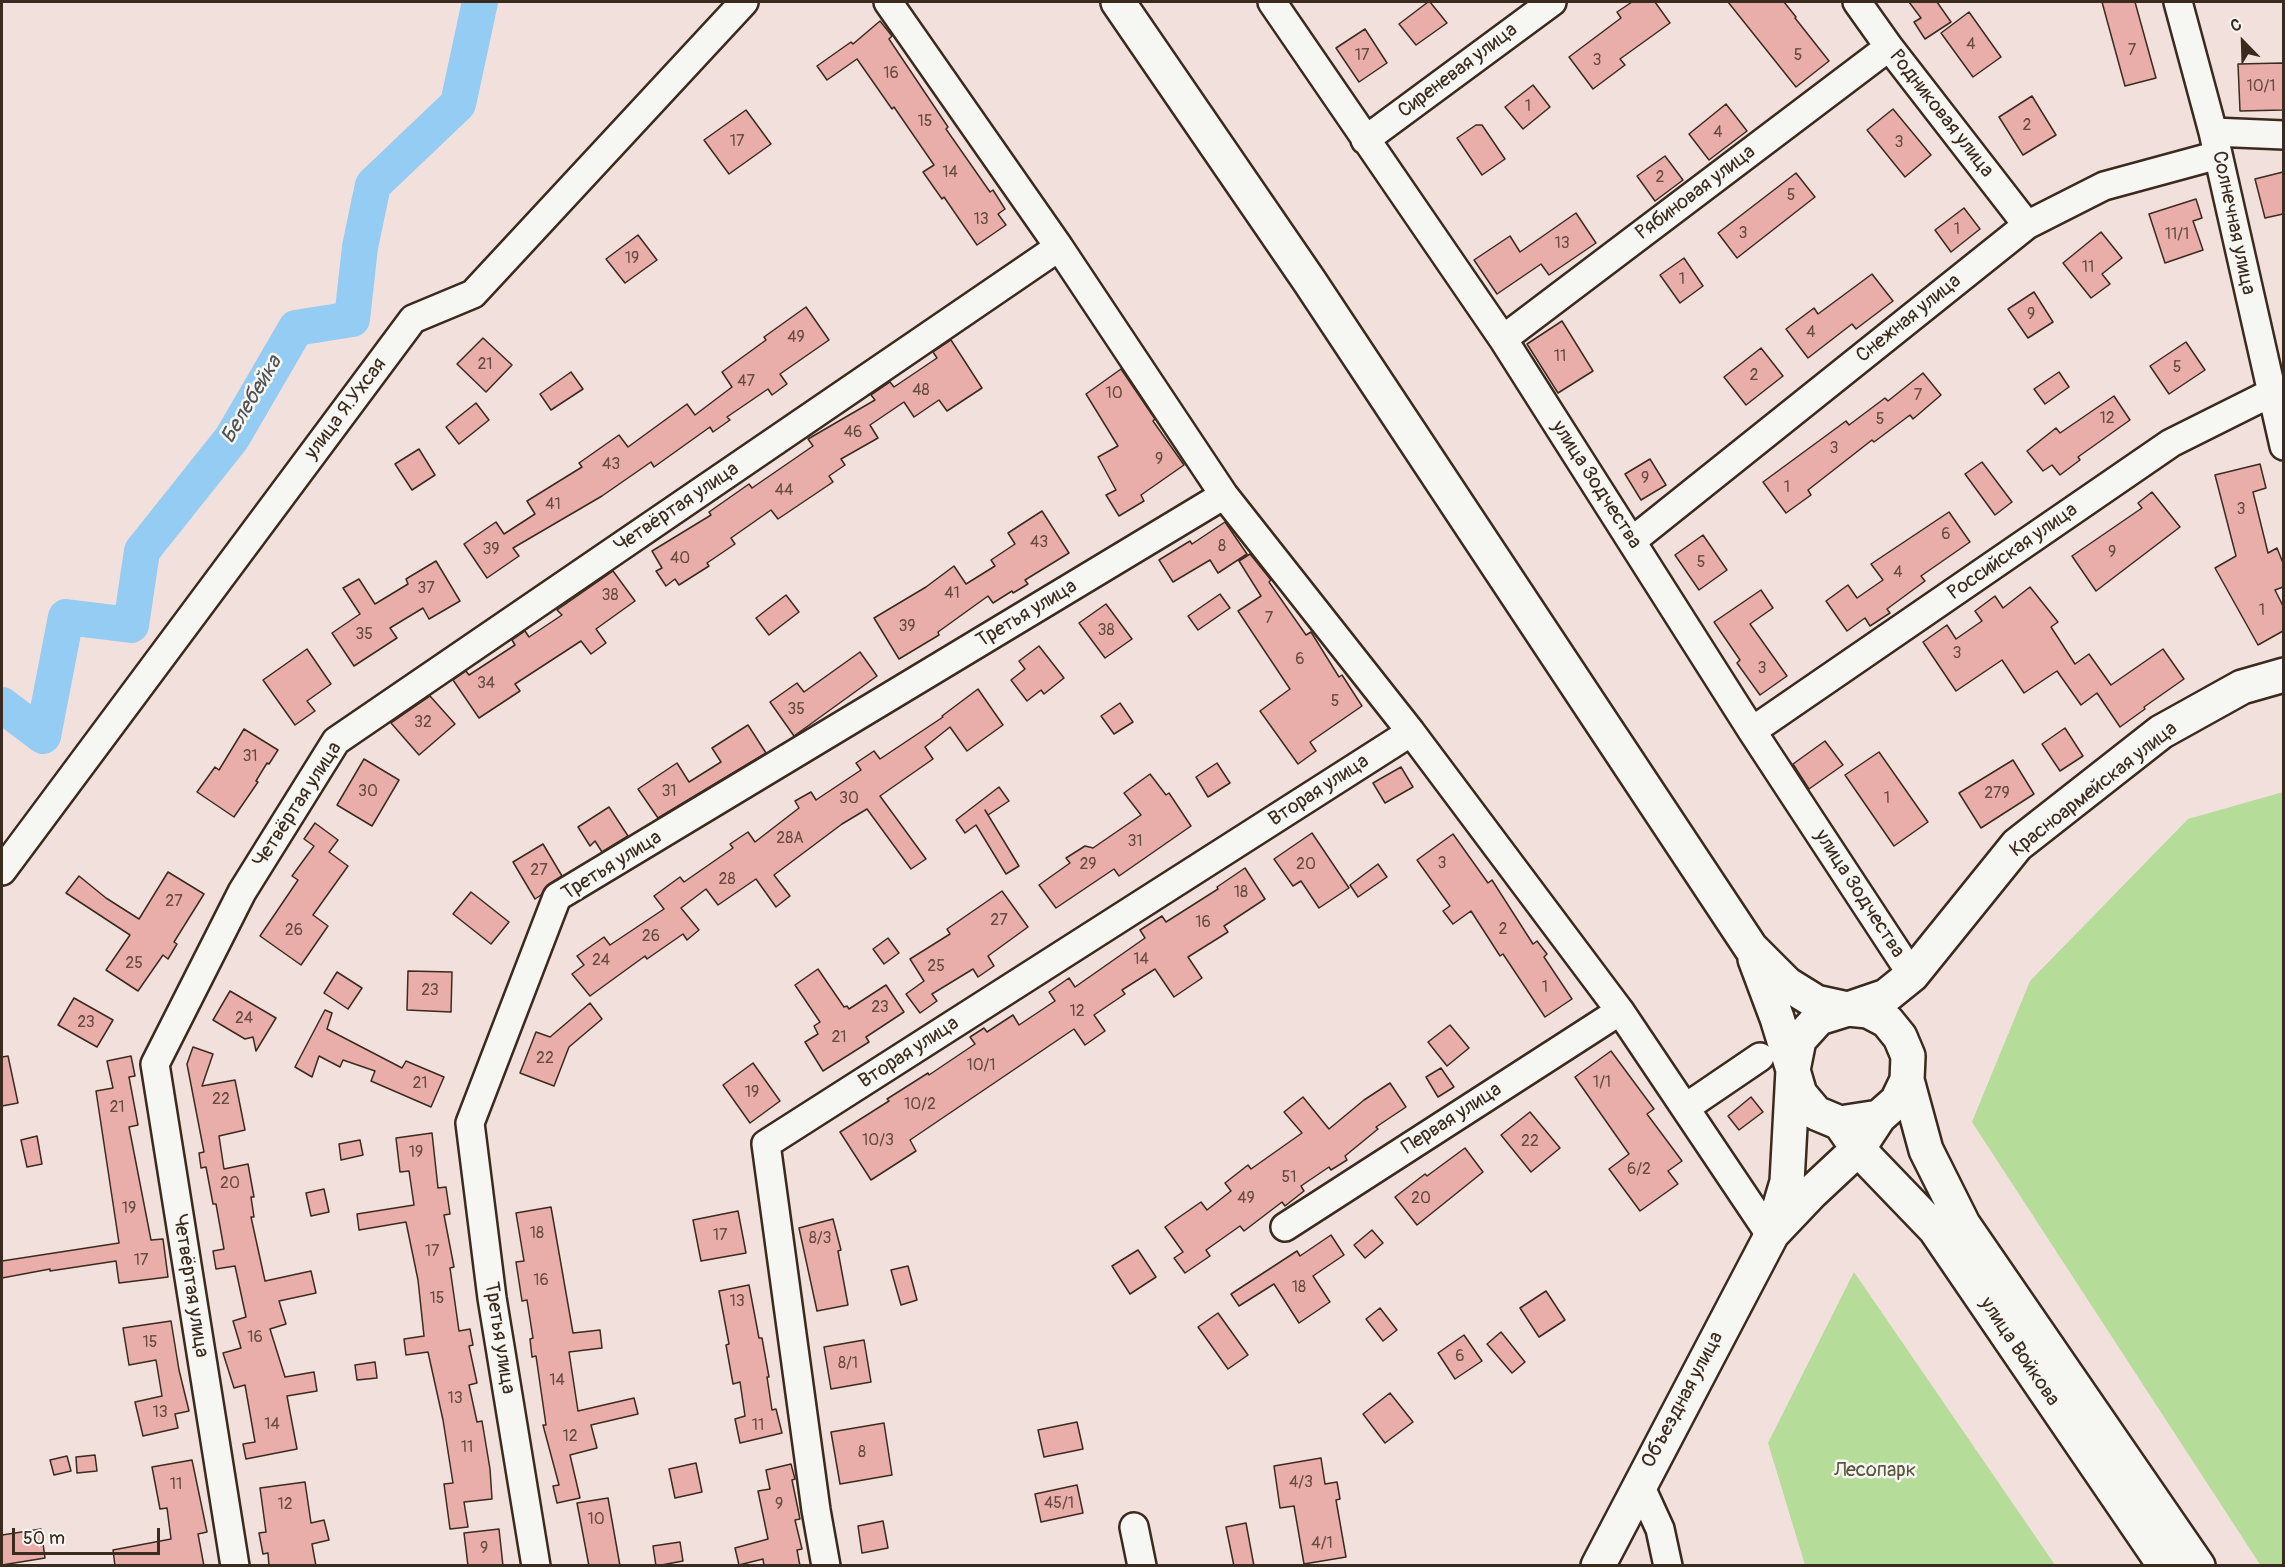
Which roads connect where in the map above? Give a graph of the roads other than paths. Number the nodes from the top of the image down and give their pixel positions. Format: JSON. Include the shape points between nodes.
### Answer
{"nodes":[{"id":1,"x":744,"y":2,"type":"edge"},
{"id":2,"x":888,"y":2,"type":"edge"},
{"id":3,"x":1118,"y":2,"type":"edge"},
{"id":4,"x":1272,"y":2,"type":"edge"},
{"id":5,"x":1552,"y":2,"type":"edge"},
{"id":6,"x":1857,"y":2,"type":"edge"},
{"id":7,"x":2178,"y":2,"type":"edge"},
{"id":8,"x":1889,"y":47,"type":"junction"},
{"id":9,"x":2283,"y":135,"type":"edge"},
{"id":10,"x":1365,"y":140,"type":"junction"},
{"id":11,"x":2216,"y":143,"type":"junction"},
{"id":12,"x":2027,"y":225,"type":"junction"},
{"id":13,"x":1059,"y":247,"type":"junction"},
{"id":14,"x":1503,"y":339,"type":"junction"},
{"id":15,"x":2277,"y":392,"type":"edge"},
{"id":16,"x":2283,"y":446,"type":"edge"},
{"id":17,"x":1224,"y":495,"type":"junction"},
{"id":18,"x":1632,"y":541,"type":"junction"},
{"id":19,"x":2283,"y":675,"type":"edge"},
{"id":20,"x":1752,"y":731,"type":"junction"},
{"id":21,"x":1411,"y":732,"type":"junction"},
{"id":22,"x":2,"y":871,"type":"edge"},
{"id":23,"x":1751,"y":948,"type":"junction"},
{"id":24,"x":1912,"y":975,"type":"junction"},
{"id":25,"x":1848,"y":1009,"type":"junction"},
{"id":26,"x":1620,"y":1011,"type":"junction"},
{"id":27,"x":1760,"y":1057,"type":"dead end"},
{"id":28,"x":1907,"y":1068,"type":"junction"},
{"id":29,"x":1793,"y":1070,"type":"junction"},
{"id":30,"x":1685,"y":1108,"type":"junction"},
{"id":31,"x":1849,"y":1136,"type":"junction"},
{"id":32,"x":1285,"y":1227,"type":"dead end"},
{"id":33,"x":1771,"y":1236,"type":"junction"},
{"id":34,"x":1639,"y":1483,"type":"junction"},
{"id":35,"x":1134,"y":1527,"type":"dead end"},
{"id":36,"x":235,"y":1566,"type":"edge"},
{"id":37,"x":536,"y":1566,"type":"edge"},
{"id":38,"x":826,"y":1566,"type":"edge"},
{"id":39,"x":1142,"y":1566,"type":"edge"},
{"id":40,"x":1598,"y":1566,"type":"edge"},
{"id":41,"x":1668,"y":1566,"type":"edge"},
{"id":42,"x":2165,"y":1566,"type":"edge"},
{"id":43,"x":2198,"y":1566,"type":"edge"}],
"edges":[{"from":1,"to":22,"type":"street","name":"улица Я.Ухсая","via":[[473,294],[413,319]]},
{"from":2,"to":13,"type":"street"},
{"from":3,"to":23,"type":"main road","via":[[1310,282]]},
{"from":4,"to":10,"type":"street","name":"улица Зодчества"},
{"from":5,"to":10,"type":"street","name":"Сиреневая улица"},
{"from":6,"to":8,"type":"street","name":"Родниковая улица"},
{"from":7,"to":11,"type":"street","name":"Солнечная улица"},
{"from":8,"to":12,"type":"street","name":"Родниковая улица"},
{"from":8,"to":14,"type":"street","name":"Рябиновая улица"},
{"from":9,"to":11,"type":"street","name":"Снежная улица"},
{"from":10,"to":14,"type":"street","name":"улица Зодчества"},
{"from":11,"to":12,"type":"street","name":"Снежная улица","via":[[2104,186]]},
{"from":11,"to":15,"type":"street","name":"Солнечная улица"},
{"from":12,"to":18,"type":"street","name":"Снежная улица"},
{"from":13,"to":17,"type":"street"},
{"from":13,"to":36,"type":"street","name":"Четвёртая улица","via":[[336,741],[242,892],[155,1064]]},
{"from":14,"to":18,"type":"street","name":"улица Зодчества"},
{"from":15,"to":16,"type":"street","name":"Солнечная улица"},
{"from":15,"to":20,"type":"street","name":"Российская улица","via":[[2171,443]]},
{"from":17,"to":21,"type":"street"},
{"from":17,"to":37,"type":"street","name":"Третья улица","via":[[557,897],[470,1123],[492,1298]]},
{"from":18,"to":20,"type":"street","name":"улица Зодчества"},
{"from":19,"to":24,"type":"main road","name":"Красноармейская улица","via":[[2242,687],[2161,732],[2017,844]]},
{"from":20,"to":24,"type":"street","name":"улица Зодчества"},
{"from":21,"to":26,"type":"street"},
{"from":21,"to":38,"type":"street","name":"Вторая улица","via":[[766,1144]]},
{"from":23,"to":25,"type":"main road","via":[[1787,984],[1816,1002]]},
{"from":23,"to":29,"type":"main road"},
{"from":24,"to":25,"type":"main road","name":"Красноармейская улица","via":[[1886,996]]},
{"from":24,"to":28,"type":"main road"},
{"from":25,"to":28,"type":"main road","via":[[1868,1011],[1887,1021],[1900,1037]]},
{"from":25,"to":29,"type":"main road","via":[[1819,1018],[1799,1040]]},
{"from":26,"to":30,"type":"street"},
{"from":26,"to":32,"type":"street","name":"Первая улица"},
{"from":27,"to":30,"type":"street"},
{"from":28,"to":31,"type":"main road","via":[[1897,1101]]},
{"from":28,"to":43,"type":"main road","name":"улица Войкова","via":[[1926,1150],[1963,1224]]},
{"from":29,"to":31,"type":"main road","via":[[1800,1094],[1816,1113]]},
{"from":29,"to":33,"type":"main road","via":[[1787,1182]]},
{"from":30,"to":33,"type":"street"},
{"from":31,"to":33,"type":"main road","via":[[1812,1192]]},
{"from":31,"to":42,"type":"main road","name":"улица Войкова","via":[[1935,1229]]},
{"from":33,"to":34,"type":"main road","name":"Объездная улица"},
{"from":34,"to":40,"type":"main road","name":"Объездная улица"},
{"from":34,"to":41,"type":"street","via":[[1660,1529]]},
{"from":35,"to":39,"type":"street"}]}
